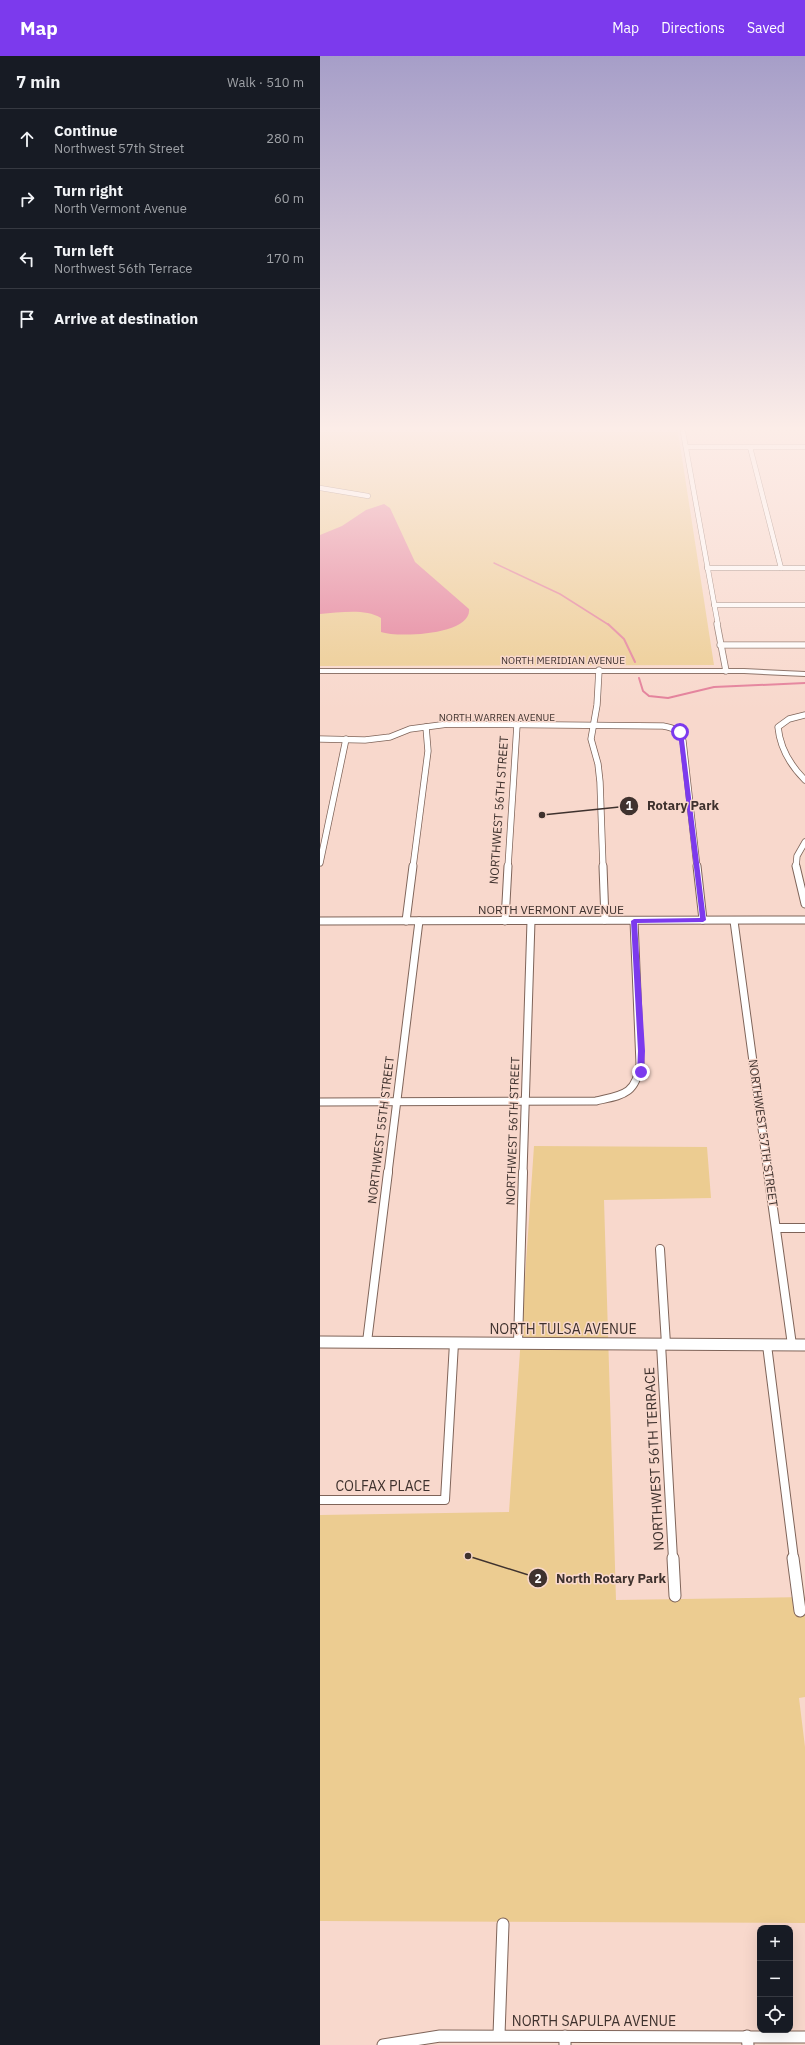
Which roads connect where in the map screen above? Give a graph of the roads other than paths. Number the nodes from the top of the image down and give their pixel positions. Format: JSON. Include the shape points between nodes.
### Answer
{"nodes":[{"id":1,"x":700,"y":525,"type":"edge"},
{"id":2,"x":770,"y":525,"type":"edge"},
{"id":3,"x":707,"y":568,"type":"junction"},
{"id":4,"x":781,"y":568,"type":"junction"},
{"id":5,"x":805,"y":568,"type":"edge"},
{"id":6,"x":714,"y":605,"type":"junction"},
{"id":7,"x":805,"y":605,"type":"edge"},
{"id":8,"x":720,"y":645,"type":"junction"},
{"id":9,"x":805,"y":645,"type":"edge"},
{"id":10,"x":320,"y":670,"type":"edge"},
{"id":11,"x":599,"y":670,"type":"junction"},
{"id":12,"x":726,"y":671,"type":"junction"},
{"id":13,"x":805,"y":674,"type":"edge"},
{"id":14,"x":805,"y":715,"type":"edge"},
{"id":15,"x":517,"y":725,"type":"junction"},
{"id":16,"x":426,"y":727,"type":"junction"},
{"id":17,"x":592,"y":727,"type":"junction"},
{"id":18,"x":320,"y":739,"type":"edge"},
{"id":19,"x":346,"y":739,"type":"junction"},
{"id":20,"x":805,"y":780,"type":"edge"},
{"id":21,"x":805,"y":842,"type":"edge"},
{"id":22,"x":320,"y":863,"type":"edge"},
{"id":23,"x":805,"y":904,"type":"edge"},
{"id":24,"x":604,"y":920,"type":"junction"},
{"id":25,"x":703,"y":920,"type":"junction"},
{"id":26,"x":805,"y":920,"type":"edge"},
{"id":27,"x":320,"y":921,"type":"edge"},
{"id":28,"x":406,"y":921,"type":"junction"},
{"id":29,"x":419,"y":921,"type":"junction"},
{"id":30,"x":504,"y":921,"type":"junction"},
{"id":31,"x":531,"y":921,"type":"junction"},
{"id":32,"x":634,"y":921,"type":"junction"},
{"id":33,"x":734,"y":921,"type":"junction"},
{"id":34,"x":320,"y":1102,"type":"edge"},
{"id":35,"x":397,"y":1102,"type":"junction"},
{"id":36,"x":526,"y":1102,"type":"junction"},
{"id":37,"x":776,"y":1228,"type":"junction"},
{"id":38,"x":805,"y":1228,"type":"edge"},
{"id":39,"x":660,"y":1248,"type":"dead end"},
{"id":40,"x":320,"y":1342,"type":"edge"},
{"id":41,"x":367,"y":1342,"type":"junction"},
{"id":42,"x":454,"y":1343,"type":"junction"},
{"id":43,"x":518,"y":1343,"type":"junction"},
{"id":44,"x":663,"y":1344,"type":"junction"},
{"id":45,"x":767,"y":1345,"type":"junction"},
{"id":46,"x":792,"y":1345,"type":"junction"},
{"id":47,"x":805,"y":1345,"type":"edge"},
{"id":48,"x":320,"y":1500,"type":"edge"},
{"id":49,"x":675,"y":1596,"type":"dead end"},
{"id":50,"x":800,"y":1611,"type":"dead end"},
{"id":51,"x":503,"y":1924,"type":"dead end"},
{"id":52,"x":499,"y":2035,"type":"junction"},
{"id":53,"x":805,"y":2036,"type":"edge"},
{"id":54,"x":565,"y":2040,"type":"edge"},
{"id":55,"x":747,"y":2040,"type":"edge"},
{"id":56,"x":383,"y":2045,"type":"edge"}],
"edges":[{"from":1,"to":3,"type":"street"},
{"from":2,"to":4,"type":"street"},
{"from":3,"to":4,"type":"street"},
{"from":3,"to":6,"type":"street"},
{"from":4,"to":5,"type":"street"},
{"from":6,"to":7,"type":"street"},
{"from":6,"to":8,"type":"street"},
{"from":8,"to":9,"type":"street"},
{"from":8,"to":12,"type":"street"},
{"from":10,"to":11,"type":"main road","name":"NORTH MERIDIAN AVENUE"},
{"from":11,"to":12,"type":"main road","name":"NORTH MERIDIAN AVENUE"},
{"from":11,"to":17,"type":"street","via":[[597,705]]},
{"from":12,"to":13,"type":"main road","name":"NORTH MERIDIAN AVENUE"},
{"from":14,"to":20,"type":"street","via":[[789,718],[778,727],[785,753]]},
{"from":15,"to":16,"type":"street","name":"NORTH WARREN AVENUE","via":[[448,724]]},
{"from":15,"to":17,"type":"street","name":"NORTH WARREN AVENUE"},
{"from":15,"to":30,"type":"street","name":"NORTHWEST 56TH STREET"},
{"from":16,"to":19,"type":"street","name":"NORTH WARREN AVENUE","via":[[410,729],[390,737]]},
{"from":16,"to":28,"type":"street","via":[[428,751]]},
{"from":17,"to":24,"type":"street","via":[[591,739],[600,782]]},
{"from":17,"to":25,"type":"street","name":"NORTH WARREN AVENUE","via":[[663,726],[676,728],[680,732]]},
{"from":18,"to":19,"type":"street","name":"NORTH WARREN AVENUE"},
{"from":19,"to":22,"type":"street"},
{"from":21,"to":23,"type":"street","via":[[796,866]]},
{"from":24,"to":31,"type":"street","name":"NORTH VERMONT AVENUE"},
{"from":24,"to":32,"type":"street","name":"NORTH VERMONT AVENUE"},
{"from":25,"to":32,"type":"street","name":"NORTH VERMONT AVENUE"},
{"from":25,"to":33,"type":"street","name":"NORTH VERMONT AVENUE"},
{"from":26,"to":33,"type":"street","name":"NORTH VERMONT AVENUE"},
{"from":27,"to":28,"type":"street","name":"NORTH VERMONT AVENUE"},
{"from":28,"to":29,"type":"street","name":"NORTH VERMONT AVENUE"},
{"from":29,"to":30,"type":"street","name":"NORTH VERMONT AVENUE"},
{"from":29,"to":35,"type":"street","name":"NORTHWEST 55TH STREET"},
{"from":30,"to":31,"type":"street","name":"NORTH VERMONT AVENUE"},
{"from":31,"to":36,"type":"street","name":"NORTHWEST 56TH STREET"},
{"from":32,"to":36,"type":"street","via":[[641,1072],[633,1086],[620,1096],[596,1101]]},
{"from":33,"to":37,"type":"street","name":"NORTHWEST 57TH STREET"},
{"from":34,"to":35,"type":"street"},
{"from":35,"to":36,"type":"street"},
{"from":35,"to":41,"type":"street","name":"NORTHWEST 55TH STREET"},
{"from":36,"to":43,"type":"street","name":"NORTHWEST 56TH STREET"},
{"from":37,"to":38,"type":"street"},
{"from":37,"to":46,"type":"street","name":"NORTHWEST 57TH STREET"},
{"from":39,"to":44,"type":"street","name":"NORTHWEST 56TH TERRACE"},
{"from":40,"to":41,"type":"street","name":"NORTH TULSA AVENUE"},
{"from":41,"to":42,"type":"street","name":"NORTH TULSA AVENUE"},
{"from":42,"to":43,"type":"street","name":"NORTH TULSA AVENUE"},
{"from":42,"to":48,"type":"street","name":"COLFAX PLACE","via":[[445,1500]]},
{"from":43,"to":44,"type":"street","name":"NORTH TULSA AVENUE"},
{"from":44,"to":45,"type":"street","name":"NORTH TULSA AVENUE"},
{"from":44,"to":49,"type":"street","name":"NORTHWEST 56TH TERRACE"},
{"from":45,"to":46,"type":"street","name":"NORTH TULSA AVENUE"},
{"from":45,"to":50,"type":"street"},
{"from":46,"to":47,"type":"street","name":"NORTH TULSA AVENUE"},
{"from":51,"to":52,"type":"street"},
{"from":52,"to":54,"type":"street","name":"NORTH SAPULPA AVENUE"},
{"from":52,"to":56,"type":"street","name":"NORTH SAPULPA AVENUE","via":[[440,2036]]},
{"from":53,"to":55,"type":"street","name":"NORTH SAPULPA AVENUE"},
{"from":54,"to":55,"type":"street","name":"NORTH SAPULPA AVENUE"}]}
